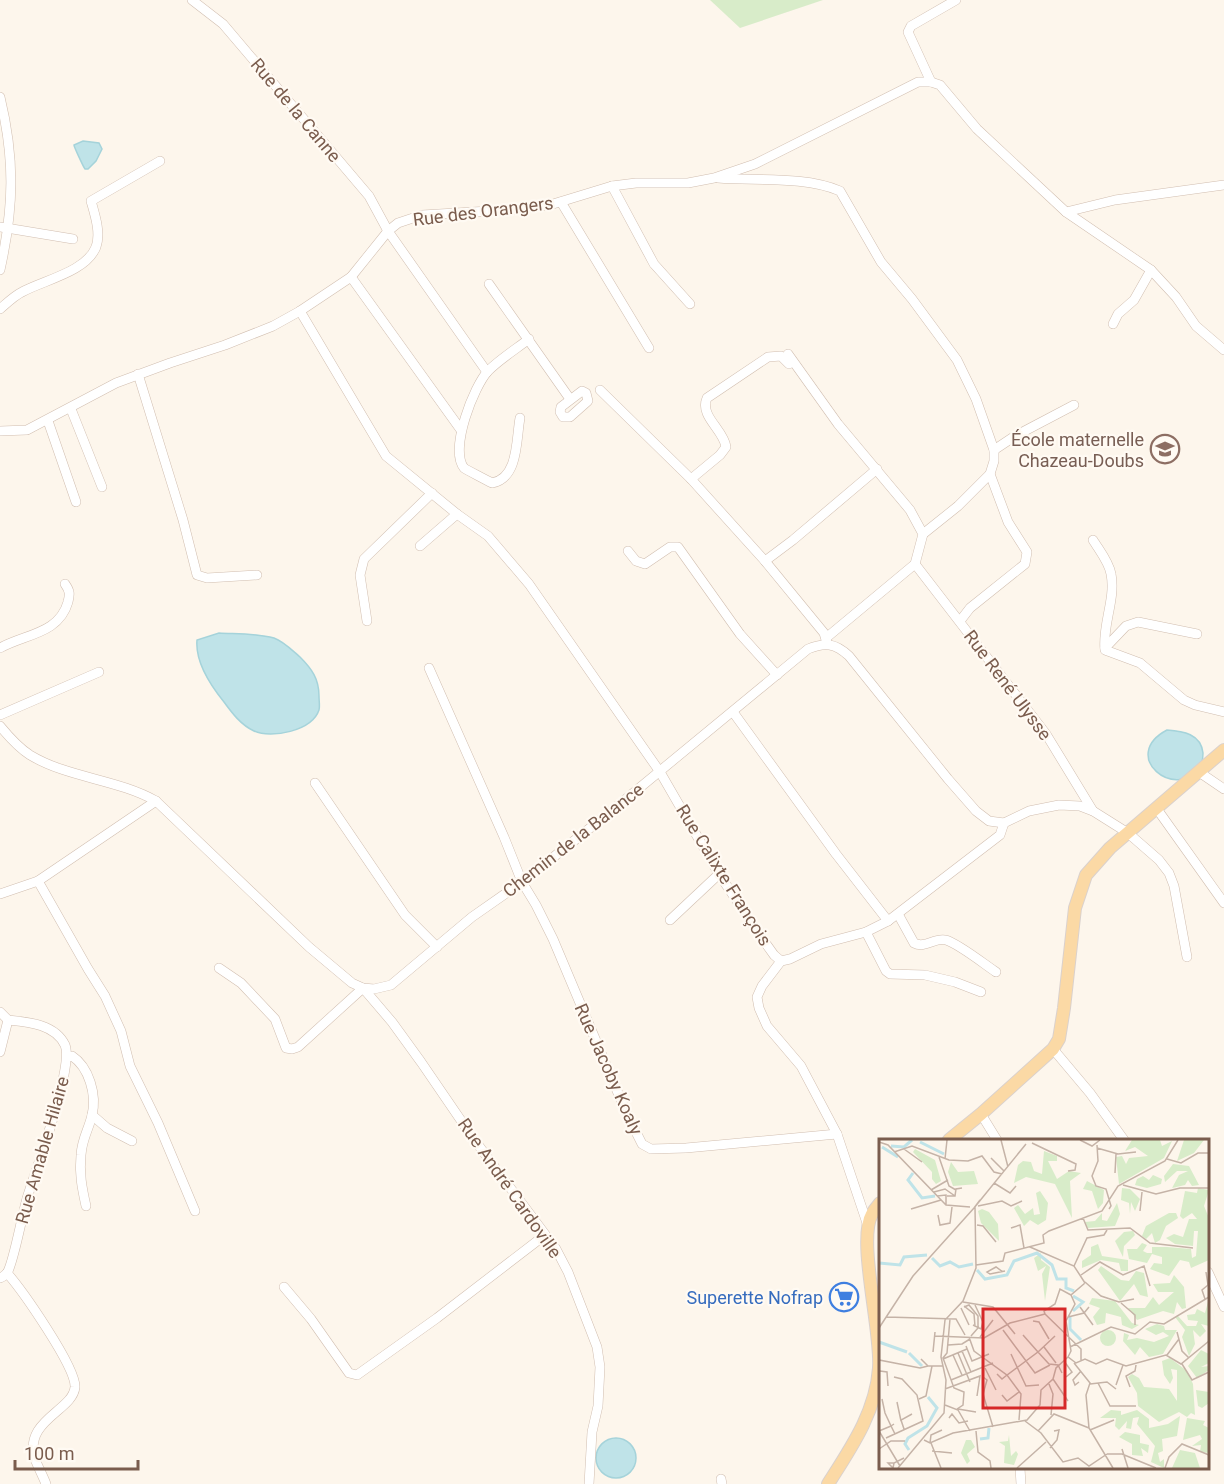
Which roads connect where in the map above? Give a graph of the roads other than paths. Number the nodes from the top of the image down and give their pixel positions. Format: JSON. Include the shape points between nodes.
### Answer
{"nodes":[{"id":1,"x":192,"y":0,"type":"edge"},
{"id":2,"x":956,"y":0,"type":"edge"},
{"id":3,"x":932,"y":82,"type":"junction"},
{"id":4,"x":0,"y":97,"type":"edge"},
{"id":5,"x":160,"y":161,"type":"dead end"},
{"id":6,"x":714,"y":178,"type":"junction"},
{"id":7,"x":1224,"y":185,"type":"edge"},
{"id":8,"x":612,"y":186,"type":"junction"},
{"id":9,"x":561,"y":202,"type":"junction"},
{"id":10,"x":1066,"y":212,"type":"junction"},
{"id":11,"x":4,"y":228,"type":"edge"},
{"id":12,"x":388,"y":231,"type":"junction"},
{"id":13,"x":73,"y":239,"type":"dead end"},
{"id":14,"x":0,"y":270,"type":"edge"},
{"id":15,"x":1151,"y":270,"type":"junction"},
{"id":16,"x":351,"y":277,"type":"junction"},
{"id":17,"x":489,"y":284,"type":"dead end"},
{"id":18,"x":690,"y":304,"type":"dead end"},
{"id":19,"x":0,"y":309,"type":"edge"},
{"id":20,"x":300,"y":311,"type":"junction"},
{"id":21,"x":1113,"y":324,"type":"dead end"},
{"id":22,"x":529,"y":339,"type":"junction"},
{"id":23,"x":649,"y":348,"type":"dead end"},
{"id":24,"x":1224,"y":350,"type":"edge"},
{"id":25,"x":788,"y":354,"type":"dead end"},
{"id":26,"x":487,"y":372,"type":"junction"},
{"id":27,"x":138,"y":374,"type":"junction"},
{"id":28,"x":600,"y":390,"type":"dead end"},
{"id":29,"x":807,"y":390,"type":"dead end"},
{"id":30,"x":570,"y":399,"type":"dead end"},
{"id":31,"x":1074,"y":405,"type":"dead end"},
{"id":32,"x":71,"y":409,"type":"junction"},
{"id":33,"x":520,"y":418,"type":"dead end"},
{"id":34,"x":48,"y":420,"type":"junction"},
{"id":35,"x":461,"y":430,"type":"junction"},
{"id":36,"x":0,"y":431,"type":"edge"},
{"id":37,"x":994,"y":450,"type":"junction"},
{"id":38,"x":877,"y":469,"type":"junction"},
{"id":39,"x":990,"y":474,"type":"junction"},
{"id":40,"x":691,"y":479,"type":"junction"},
{"id":41,"x":102,"y":487,"type":"dead end"},
{"id":42,"x":432,"y":494,"type":"junction"},
{"id":43,"x":76,"y":502,"type":"dead end"},
{"id":44,"x":457,"y":514,"type":"junction"},
{"id":45,"x":922,"y":534,"type":"junction"},
{"id":46,"x":1093,"y":540,"type":"dead end"},
{"id":47,"x":420,"y":546,"type":"dead end"},
{"id":48,"x":628,"y":551,"type":"dead end"},
{"id":49,"x":765,"y":561,"type":"junction"},
{"id":50,"x":915,"y":564,"type":"junction"},
{"id":51,"x":257,"y":575,"type":"dead end"},
{"id":52,"x":65,"y":584,"type":"dead end"},
{"id":53,"x":367,"y":621,"type":"dead end"},
{"id":54,"x":960,"y":621,"type":"junction"},
{"id":55,"x":1197,"y":634,"type":"dead end"},
{"id":56,"x":827,"y":641,"type":"junction"},
{"id":57,"x":0,"y":648,"type":"edge"},
{"id":58,"x":1105,"y":648,"type":"junction"},
{"id":59,"x":429,"y":668,"type":"dead end"},
{"id":60,"x":99,"y":672,"type":"dead end"},
{"id":61,"x":777,"y":675,"type":"junction"},
{"id":62,"x":733,"y":712,"type":"junction"},
{"id":63,"x":1224,"y":712,"type":"edge"},
{"id":64,"x":0,"y":715,"type":"edge"},
{"id":65,"x":0,"y":726,"type":"edge"},
{"id":66,"x":1224,"y":750,"type":"edge"},
{"id":67,"x":660,"y":772,"type":"junction"},
{"id":68,"x":1199,"y":772,"type":"junction"},
{"id":69,"x":315,"y":783,"type":"dead end"},
{"id":70,"x":1224,"y":789,"type":"edge"},
{"id":71,"x":156,"y":801,"type":"junction"},
{"id":72,"x":1157,"y":809,"type":"junction"},
{"id":73,"x":1093,"y":811,"type":"junction"},
{"id":74,"x":1004,"y":823,"type":"junction"},
{"id":75,"x":1128,"y":833,"type":"junction"},
{"id":76,"x":719,"y":874,"type":"junction"},
{"id":77,"x":38,"y":881,"type":"junction"},
{"id":78,"x":522,"y":882,"type":"junction"},
{"id":79,"x":0,"y":894,"type":"edge"},
{"id":80,"x":1224,"y":903,"type":"edge"},
{"id":81,"x":898,"y":914,"type":"junction"},
{"id":82,"x":670,"y":920,"type":"dead end"},
{"id":83,"x":888,"y":921,"type":"junction"},
{"id":84,"x":866,"y":932,"type":"junction"},
{"id":85,"x":437,"y":947,"type":"junction"},
{"id":86,"x":1187,"y":957,"type":"dead end"},
{"id":87,"x":781,"y":961,"type":"junction"},
{"id":88,"x":219,"y":968,"type":"dead end"},
{"id":89,"x":996,"y":972,"type":"dead end"},
{"id":90,"x":363,"y":988,"type":"junction"},
{"id":91,"x":981,"y":992,"type":"dead end"},
{"id":92,"x":0,"y":1012,"type":"edge"},
{"id":93,"x":8,"y":1020,"type":"junction"},
{"id":94,"x":1053,"y":1049,"type":"junction"},
{"id":95,"x":0,"y":1052,"type":"edge"},
{"id":96,"x":68,"y":1058,"type":"junction"},
{"id":97,"x":981,"y":1114,"type":"junction"},
{"id":98,"x":92,"y":1115,"type":"junction"},
{"id":99,"x":837,"y":1134,"type":"junction"},
{"id":100,"x":950,"y":1139,"type":"edge"},
{"id":101,"x":996,"y":1139,"type":"edge"},
{"id":102,"x":1123,"y":1139,"type":"edge"},
{"id":103,"x":132,"y":1141,"type":"dead end"},
{"id":104,"x":879,"y":1204,"type":"edge"},
{"id":105,"x":86,"y":1206,"type":"dead end"},
{"id":106,"x":195,"y":1211,"type":"dead end"},
{"id":107,"x":868,"y":1226,"type":"junction"},
{"id":108,"x":545,"y":1235,"type":"junction"},
{"id":109,"x":1209,"y":1274,"type":"edge"},
{"id":110,"x":4,"y":1276,"type":"edge"},
{"id":111,"x":284,"y":1287,"type":"dead end"},
{"id":112,"x":1224,"y":1307,"type":"edge"},
{"id":113,"x":879,"y":1339,"type":"edge"},
{"id":114,"x":879,"y":1362,"type":"edge"},
{"id":115,"x":1020,"y":1469,"type":"edge"},
{"id":116,"x":46,"y":1484,"type":"edge"},
{"id":117,"x":589,"y":1484,"type":"edge"},
{"id":118,"x":828,"y":1484,"type":"edge"},
{"id":119,"x":1021,"y":1484,"type":"edge"}],
"edges":[{"from":1,"to":12,"type":"street","name":"Rue de la Canne","via":[[223,24],[319,136],[369,196]]},
{"from":2,"to":3,"type":"street","via":[[909,29],[908,35]]},
{"from":3,"to":6,"type":"street","name":"Rue des Orangers","via":[[913,84],[763,160]]},
{"from":3,"to":10,"type":"street","via":[[940,85],[977,129]]},
{"from":4,"to":11,"type":"street","via":[[10,149],[11,201]]},
{"from":5,"to":19,"type":"street","via":[[91,201],[97,238],[87,259],[77,268],[20,293]]},
{"from":6,"to":8,"type":"street","name":"Rue des Orangers"},
{"from":6,"to":37,"type":"street","via":[[791,181],[827,186],[843,193],[881,262],[957,360]]},
{"from":7,"to":10,"type":"street","via":[[1115,200]]},
{"from":8,"to":9,"type":"street","name":"Rue des Orangers"},
{"from":8,"to":18,"type":"street","via":[[654,264]]},
{"from":9,"to":12,"type":"street","name":"Rue des Orangers","via":[[523,209],[422,215]]},
{"from":9,"to":23,"type":"street"},
{"from":10,"to":15,"type":"street"},
{"from":11,"to":13,"type":"street"},
{"from":11,"to":14,"type":"street"},
{"from":12,"to":16,"type":"street","name":"Rue des Orangers"},
{"from":12,"to":26,"type":"street","name":"Rue de la Canne"},
{"from":15,"to":21,"type":"street","via":[[1134,300]]},
{"from":15,"to":24,"type":"street","via":[[1196,327]]},
{"from":16,"to":20,"type":"street","name":"Rue des Orangers"},
{"from":16,"to":35,"type":"street"},
{"from":17,"to":22,"type":"street"},
{"from":20,"to":27,"type":"street","name":"Rue des Orangers","via":[[225,345]]},
{"from":20,"to":42,"type":"street","name":"Rue Calixte François","via":[[386,456]]},
{"from":22,"to":26,"type":"street"},
{"from":22,"to":30,"type":"street"},
{"from":25,"to":38,"type":"street","via":[[838,424]]},
{"from":26,"to":35,"type":"street"},
{"from":27,"to":32,"type":"street","name":"Rue des Orangers"},
{"from":27,"to":51,"type":"street","via":[[197,576]]},
{"from":28,"to":40,"type":"street"},
{"from":29,"to":40,"type":"street","via":[[785,359],[772,355],[713,393],[705,400],[706,409],[726,447]]},
{"from":31,"to":37,"type":"street"},
{"from":32,"to":34,"type":"street","name":"Rue des Orangers"},
{"from":32,"to":41,"type":"street"},
{"from":33,"to":35,"type":"street","via":[[512,469],[496,483],[463,465],[459,448]]},
{"from":34,"to":36,"type":"street","name":"Rue des Orangers","via":[[27,430]]},
{"from":34,"to":43,"type":"street"},
{"from":37,"to":39,"type":"street"},
{"from":38,"to":45,"type":"street","via":[[910,510]]},
{"from":38,"to":49,"type":"street"},
{"from":39,"to":45,"type":"street"},
{"from":39,"to":54,"type":"street","via":[[1008,522],[1027,552],[1027,561],[970,608]]},
{"from":40,"to":49,"type":"street"},
{"from":42,"to":44,"type":"street","name":"Rue Calixte François"},
{"from":42,"to":53,"type":"street","via":[[364,559],[360,574]]},
{"from":44,"to":47,"type":"street"},
{"from":44,"to":67,"type":"street","name":"Rue Calixte François","via":[[488,536],[530,584]]},
{"from":45,"to":50,"type":"street"},
{"from":46,"to":58,"type":"street","via":[[1112,575]]},
{"from":48,"to":61,"type":"street","via":[[636,561],[645,564],[670,547],[678,547],[740,634]]},
{"from":49,"to":56,"type":"street"},
{"from":50,"to":54,"type":"street","name":"Rue René Ulysse"},
{"from":50,"to":56,"type":"street","name":"Chemin de la Balance"},
{"from":52,"to":57,"type":"street","via":[[70,595],[59,621]]},
{"from":54,"to":73,"type":"street","name":"Rue René Ulysse","via":[[1046,734]]},
{"from":55,"to":58,"type":"street","via":[[1138,622],[1126,626]]},
{"from":56,"to":61,"type":"street","name":"Chemin de la Balance","via":[[808,649]]},
{"from":56,"to":74,"type":"street","via":[[849,656],[976,811],[988,821]]},
{"from":58,"to":63,"type":"street","via":[[1110,654],[1140,663],[1184,700]]},
{"from":59,"to":78,"type":"street"},
{"from":60,"to":64,"type":"street"},
{"from":61,"to":62,"type":"street","name":"Chemin de la Balance"},
{"from":62,"to":67,"type":"street","name":"Chemin de la Balance"},
{"from":62,"to":83,"type":"street"},
{"from":65,"to":71,"type":"street","via":[[28,754],[44,762],[138,791]]},
{"from":66,"to":68,"type":"main road"},
{"from":67,"to":76,"type":"street","name":"Rue Calixte François"},
{"from":67,"to":78,"type":"street","name":"Chemin de la Balance"},
{"from":68,"to":70,"type":"street"},
{"from":68,"to":72,"type":"main road"},
{"from":69,"to":85,"type":"street","via":[[405,915]]},
{"from":71,"to":77,"type":"street"},
{"from":71,"to":90,"type":"street","via":[[309,947]]},
{"from":72,"to":75,"type":"main road"},
{"from":72,"to":80,"type":"street"},
{"from":73,"to":74,"type":"street","via":[[1059,804],[1029,811]]},
{"from":73,"to":75,"type":"street"},
{"from":74,"to":81,"type":"street","name":"Rue Calixte François","via":[[1000,836]]},
{"from":75,"to":86,"type":"street","via":[[1169,873]]},
{"from":75,"to":94,"type":"main road","via":[[1099,859],[1082,883],[1075,908],[1059,1039]]},
{"from":76,"to":82,"type":"street"},
{"from":76,"to":87,"type":"street","name":"Rue Calixte François"},
{"from":77,"to":79,"type":"street"},
{"from":77,"to":106,"type":"street","via":[[105,996],[121,1031],[130,1066]]},
{"from":78,"to":85,"type":"street","name":"Chemin de la Balance"},
{"from":78,"to":99,"type":"street","name":"Rue Jacoby Koaly","via":[[553,939],[626,1112],[646,1148],[708,1147]]},
{"from":81,"to":83,"type":"street","name":"Rue Calixte François"},
{"from":81,"to":89,"type":"street","via":[[914,943],[948,941]]},
{"from":83,"to":84,"type":"street","name":"Rue Calixte François"},
{"from":84,"to":87,"type":"street","name":"Rue Calixte François","via":[[821,944]]},
{"from":84,"to":91,"type":"street","via":[[890,974],[925,975]]},
{"from":85,"to":90,"type":"street","name":"Chemin de la Balance","via":[[391,984]]},
{"from":87,"to":99,"type":"street","via":[[762,986],[759,1008],[767,1026],[801,1066]]},
{"from":88,"to":90,"type":"street","via":[[241,983],[275,1019],[286,1048],[292,1049]]},
{"from":90,"to":108,"type":"street","name":"Rue André Cardoville","via":[[392,1022]]},
{"from":92,"to":93,"type":"street"},
{"from":93,"to":95,"type":"street"},
{"from":93,"to":96,"type":"street","name":"Rue Amable Hilaire","via":[[32,1022],[51,1031],[60,1038]]},
{"from":94,"to":97,"type":"main road"},
{"from":94,"to":102,"type":"street"},
{"from":96,"to":98,"type":"street","via":[[72,1056],[85,1069],[92,1092]]},
{"from":96,"to":110,"type":"street","name":"Rue Amable Hilaire"},
{"from":97,"to":100,"type":"main road"},
{"from":97,"to":101,"type":"street"},
{"from":98,"to":103,"type":"street"},
{"from":98,"to":105,"type":"street","via":[[81,1154]]},
{"from":99,"to":107,"type":"street"},
{"from":104,"to":107,"type":"main road"},
{"from":107,"to":113,"type":"main road"},
{"from":108,"to":111,"type":"street","via":[[357,1375],[349,1373]]},
{"from":108,"to":117,"type":"street","name":"Rue André Cardoville","via":[[568,1272],[597,1347],[598,1406]]},
{"from":109,"to":112,"type":"street"},
{"from":110,"to":116,"type":"street","via":[[66,1361],[74,1378],[73,1394],[37,1433],[34,1457]]},
{"from":114,"to":118,"type":"main road","via":[[875,1396],[860,1434]]},
{"from":115,"to":119,"type":"street"}]}
